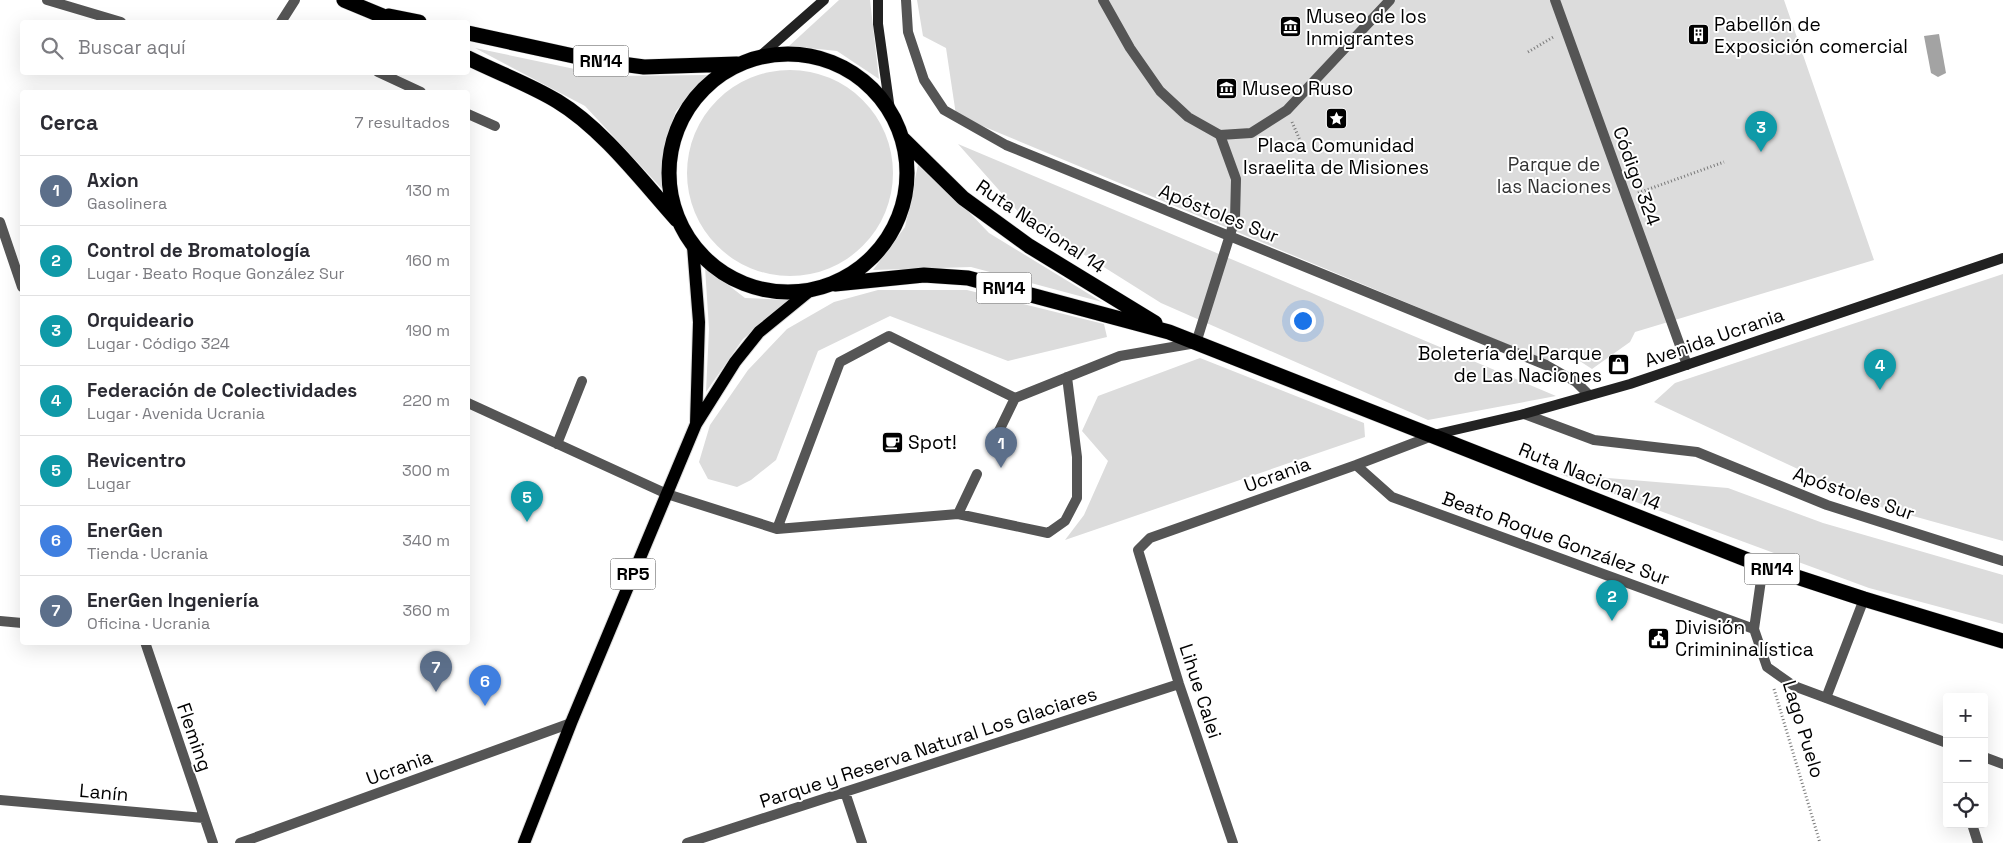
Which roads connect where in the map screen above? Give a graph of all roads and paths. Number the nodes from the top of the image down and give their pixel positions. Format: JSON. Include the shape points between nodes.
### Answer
{"nodes":[{"id":1,"x":47,"y":0,"type":"edge"},
{"id":2,"x":295,"y":0,"type":"edge"},
{"id":3,"x":344,"y":0,"type":"edge"},
{"id":4,"x":824,"y":0,"type":"edge"},
{"id":5,"x":878,"y":0,"type":"edge"},
{"id":6,"x":906,"y":0,"type":"edge"},
{"id":7,"x":1104,"y":0,"type":"edge"},
{"id":8,"x":1390,"y":0,"type":"edge"},
{"id":9,"x":1555,"y":0,"type":"edge"},
{"id":10,"x":383,"y":15,"type":"junction"},
{"id":11,"x":114,"y":20,"type":"edge"},
{"id":12,"x":282,"y":20,"type":"edge"},
{"id":13,"x":393,"y":20,"type":"edge"},
{"id":14,"x":409,"y":20,"type":"edge"},
{"id":15,"x":1566,"y":30,"type":"junction"},
{"id":16,"x":470,"y":33,"type":"edge"},
{"id":17,"x":1528,"y":52,"type":"dead end"},
{"id":18,"x":759,"y":57,"type":"junction"},
{"id":19,"x":470,"y":59,"type":"edge"},
{"id":20,"x":737,"y":64,"type":"junction"},
{"id":21,"x":385,"y":75,"type":"edge"},
{"id":22,"x":418,"y":90,"type":"edge"},
{"id":23,"x":890,"y":110,"type":"junction"},
{"id":24,"x":1287,"y":110,"type":"junction"},
{"id":25,"x":470,"y":115,"type":"edge"},
{"id":26,"x":495,"y":126,"type":"dead end"},
{"id":27,"x":1220,"y":135,"type":"junction"},
{"id":28,"x":903,"y":139,"type":"junction"},
{"id":29,"x":1303,"y":148,"type":"dead end"},
{"id":30,"x":1724,"y":162,"type":"dead end"},
{"id":31,"x":1626,"y":197,"type":"junction"},
{"id":32,"x":0,"y":222,"type":"edge"},
{"id":33,"x":679,"y":222,"type":"junction"},
{"id":34,"x":1228,"y":236,"type":"junction"},
{"id":35,"x":693,"y":246,"type":"junction"},
{"id":36,"x":2003,"y":258,"type":"edge"},
{"id":37,"x":20,"y":281,"type":"edge"},
{"id":38,"x":834,"y":284,"type":"junction"},
{"id":39,"x":808,"y":292,"type":"junction"},
{"id":40,"x":1169,"y":332,"type":"junction"},
{"id":41,"x":1196,"y":343,"type":"junction"},
{"id":42,"x":1687,"y":365,"type":"junction"},
{"id":43,"x":1067,"y":377,"type":"junction"},
{"id":44,"x":582,"y":381,"type":"dead end"},
{"id":45,"x":1589,"y":395,"type":"junction"},
{"id":46,"x":1015,"y":398,"type":"junction"},
{"id":47,"x":470,"y":404,"type":"edge"},
{"id":48,"x":1524,"y":414,"type":"junction"},
{"id":49,"x":696,"y":424,"type":"junction"},
{"id":50,"x":997,"y":435,"type":"dead end"},
{"id":51,"x":1432,"y":436,"type":"junction"},
{"id":52,"x":557,"y":444,"type":"junction"},
{"id":53,"x":1356,"y":465,"type":"junction"},
{"id":54,"x":977,"y":474,"type":"dead end"},
{"id":55,"x":667,"y":494,"type":"junction"},
{"id":56,"x":958,"y":514,"type":"junction"},
{"id":57,"x":777,"y":529,"type":"junction"},
{"id":58,"x":1138,"y":550,"type":"joint"},
{"id":59,"x":2003,"y":561,"type":"edge"},
{"id":60,"x":1762,"y":566,"type":"junction"},
{"id":61,"x":1864,"y":599,"type":"junction"},
{"id":62,"x":0,"y":621,"type":"edge"},
{"id":63,"x":20,"y":623,"type":"edge"},
{"id":64,"x":1754,"y":629,"type":"junction"},
{"id":65,"x":2003,"y":640,"type":"edge"},
{"id":66,"x":146,"y":645,"type":"edge"},
{"id":67,"x":1767,"y":667,"type":"junction"},
{"id":68,"x":1179,"y":684,"type":"junction"},
{"id":69,"x":1826,"y":698,"type":"junction"},
{"id":70,"x":571,"y":723,"type":"junction"},
{"id":71,"x":1943,"y":742,"type":"edge"},
{"id":72,"x":1988,"y":758,"type":"edge"},
{"id":73,"x":2003,"y":764,"type":"edge"},
{"id":74,"x":845,"y":792,"type":"junction"},
{"id":75,"x":0,"y":800,"type":"edge"},
{"id":76,"x":204,"y":818,"type":"junction"},
{"id":77,"x":1973,"y":828,"type":"edge"},
{"id":78,"x":213,"y":843,"type":"edge"},
{"id":79,"x":240,"y":843,"type":"edge"},
{"id":80,"x":524,"y":843,"type":"edge"},
{"id":81,"x":687,"y":843,"type":"edge"},
{"id":82,"x":862,"y":843,"type":"edge"},
{"id":83,"x":1233,"y":843,"type":"edge"},
{"id":84,"x":1820,"y":843,"type":"edge"},
{"id":85,"x":1978,"y":843,"type":"edge"}],
"edges":[{"from":1,"to":11,"type":"street"},
{"from":2,"to":12,"type":"street"},
{"from":3,"to":10,"type":"highway"},
{"from":4,"to":18,"type":"main road"},
{"from":5,"to":23,"type":"main road","via":[[878,24]]},
{"from":6,"to":34,"type":"street","name":"Apóstoles Sur","via":[[908,32],[924,80],[944,110],[1006,145]]},
{"from":7,"to":27,"type":"street","via":[[1130,48],[1160,91],[1188,117]]},
{"from":8,"to":24,"type":"street"},
{"from":9,"to":15,"type":"street","name":"Código 324"},
{"from":10,"to":13,"type":"highway"},
{"from":10,"to":14,"type":"highway"},
{"from":15,"to":17,"type":"path"},
{"from":15,"to":31,"type":"street","name":"Código 324"},
{"from":16,"to":20,"type":"highway","number":"RN14","via":[[592,60],[644,67]]},
{"from":18,"to":20,"type":"highway","number":"RN14"},
{"from":18,"to":23,"type":"highway","number":"RN14","via":[[796,54],[833,62],[865,82]]},
{"from":19,"to":33,"type":"highway","number":"RN14","via":[[557,101],[578,116],[611,146]]},
{"from":20,"to":33,"type":"highway","number":"RN14","via":[[706,85],[683,114],[670,150],[669,187]]},
{"from":21,"to":22,"type":"street"},
{"from":23,"to":28,"type":"highway","number":"RN14"},
{"from":24,"to":27,"type":"street","via":[[1251,133]]},
{"from":24,"to":29,"type":"path"},
{"from":25,"to":26,"type":"street"},
{"from":27,"to":34,"type":"street","via":[[1236,179],[1234,219]]},
{"from":28,"to":38,"type":"highway","number":"RN14","via":[[908,173],[903,208],[888,240],[865,266]]},
{"from":28,"to":40,"type":"highway","name":"Ruta Nacional 14","number":"RN14","via":[[963,198],[1029,246]]},
{"from":30,"to":31,"type":"path"},
{"from":31,"to":42,"type":"street","name":"Código 324"},
{"from":32,"to":37,"type":"street"},
{"from":33,"to":35,"type":"highway","number":"RN14"},
{"from":34,"to":41,"type":"street"},
{"from":34,"to":45,"type":"street","name":"Apóstoles Sur","via":[[1546,365],[1576,382]]},
{"from":35,"to":39,"type":"highway","number":"RN14","via":[[716,269],[745,285],[776,292]]},
{"from":35,"to":49,"type":"main road","number":"RP5","via":[[700,322]]},
{"from":36,"to":42,"type":"main road","name":"Avenida Ucrania"},
{"from":38,"to":39,"type":"highway","number":"RN14"},
{"from":38,"to":40,"type":"highway","name":"Ruta Nacional 14","number":"RN14","via":[[924,275],[968,278]]},
{"from":39,"to":49,"type":"main road","number":"RP5","via":[[759,332],[735,362]]},
{"from":40,"to":41,"type":"highway","name":"Ruta Nacional 14","number":"RN14"},
{"from":41,"to":43,"type":"street","via":[[1120,356]]},
{"from":41,"to":51,"type":"highway","name":"Ruta Nacional 14","number":"RN14"},
{"from":42,"to":45,"type":"main road","name":"Avenida Ucrania"},
{"from":43,"to":46,"type":"street"},
{"from":43,"to":56,"type":"street","via":[[1077,457],[1077,498],[1065,521],[1048,533]]},
{"from":44,"to":52,"type":"street"},
{"from":45,"to":48,"type":"main road","name":"Avenida Ucrania"},
{"from":46,"to":50,"type":"street"},
{"from":46,"to":57,"type":"street","via":[[888,336],[840,362]]},
{"from":47,"to":52,"type":"street"},
{"from":48,"to":51,"type":"main road","name":"Avenida Ucrania"},
{"from":48,"to":59,"type":"street","name":"Apóstoles Sur","via":[[1594,440],[1697,452],[1827,504]]},
{"from":49,"to":55,"type":"main road","number":"RP5"},
{"from":51,"to":53,"type":"street","name":"Ucrania"},
{"from":51,"to":60,"type":"highway","name":"Ruta Nacional 14","number":"RN14"},
{"from":52,"to":55,"type":"street"},
{"from":53,"to":58,"type":"street","name":"Ucrania","via":[[1150,538]]},
{"from":53,"to":64,"type":"street","name":"Beato Roque González Sur","via":[[1392,497]]},
{"from":54,"to":56,"type":"street"},
{"from":55,"to":57,"type":"street"},
{"from":55,"to":70,"type":"main road","number":"RP5"},
{"from":56,"to":57,"type":"street"},
{"from":58,"to":68,"type":"street","name":"Lihue Calei"},
{"from":60,"to":61,"type":"highway","name":"Ruta Nacional 14","number":"RN14"},
{"from":60,"to":64,"type":"street","name":"Lago Puelo"},
{"from":61,"to":65,"type":"highway","name":"Ruta Nacional 14","number":"RN14"},
{"from":61,"to":69,"type":"street"},
{"from":62,"to":63,"type":"street"},
{"from":64,"to":67,"type":"street","name":"Lago Puelo"},
{"from":66,"to":76,"type":"street","name":"Fleming"},
{"from":67,"to":69,"type":"street","via":[[1794,686]]},
{"from":67,"to":84,"type":"path","name":"Lago Puelo"},
{"from":68,"to":74,"type":"street","name":"Parque y Reserva Natural Los Glaciares"},
{"from":68,"to":83,"type":"street","name":"Lihue Calei"},
{"from":69,"to":71,"type":"street"},
{"from":70,"to":79,"type":"street","name":"Ucrania"},
{"from":70,"to":80,"type":"main road","number":"RP5"},
{"from":72,"to":73,"type":"street"},
{"from":74,"to":81,"type":"street","name":"Parque y Reserva Natural Los Glaciares"},
{"from":74,"to":82,"type":"street"},
{"from":75,"to":76,"type":"street","name":"Lanín"},
{"from":76,"to":78,"type":"street","name":"Fleming"},
{"from":77,"to":85,"type":"street"}]}
